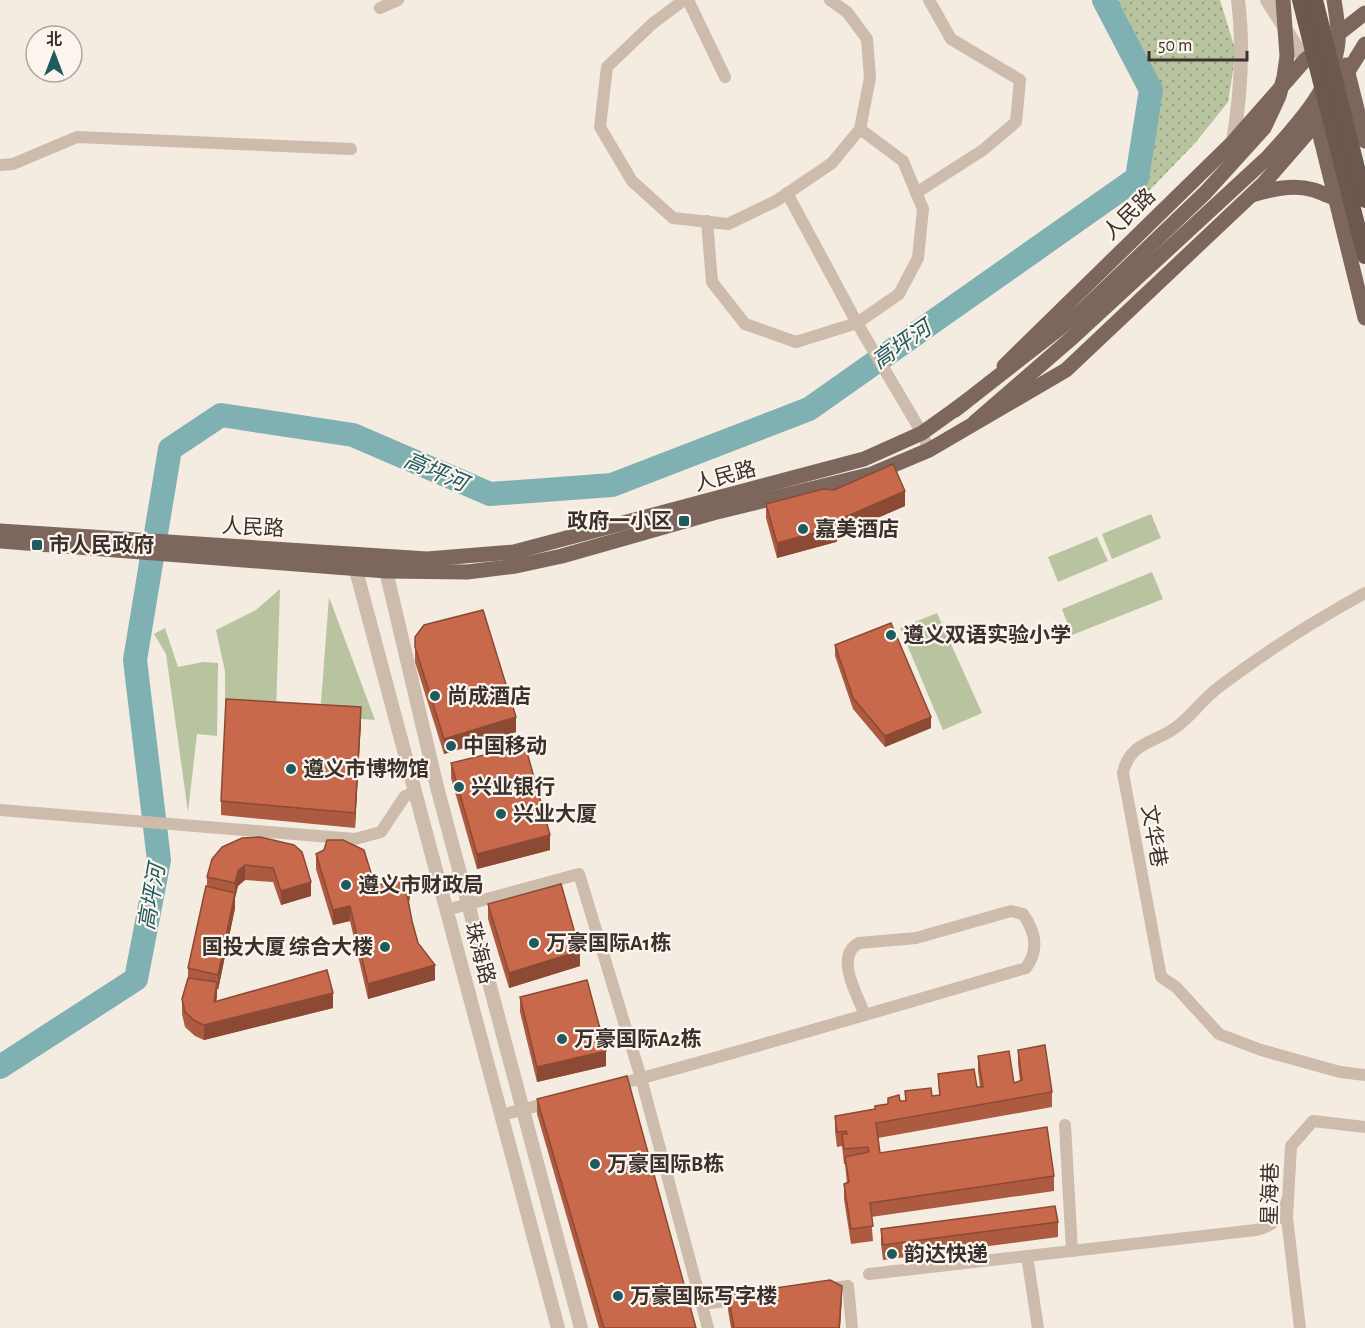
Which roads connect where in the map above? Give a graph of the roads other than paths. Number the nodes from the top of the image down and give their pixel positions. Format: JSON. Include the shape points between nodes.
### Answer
{"nodes":[{"id":1,"x":398,"y":0,"type":"edge"},
{"id":2,"x":686,"y":0,"type":"edge"},
{"id":3,"x":830,"y":0,"type":"edge"},
{"id":4,"x":929,"y":0,"type":"edge"},
{"id":5,"x":1238,"y":0,"type":"edge"},
{"id":6,"x":1267,"y":0,"type":"edge"},
{"id":7,"x":1283,"y":0,"type":"edge"},
{"id":8,"x":1294,"y":0,"type":"edge"},
{"id":9,"x":1300,"y":0,"type":"edge"},
{"id":10,"x":1315,"y":0,"type":"edge"},
{"id":11,"x":1334,"y":0,"type":"edge"},
{"id":12,"x":380,"y":8,"type":"dead end"},
{"id":13,"x":1365,"y":12,"type":"edge"},
{"id":14,"x":1330,"y":39,"type":"junction"},
{"id":15,"x":1365,"y":44,"type":"edge"},
{"id":16,"x":1305,"y":60,"type":"junction"},
{"id":17,"x":1349,"y":70,"type":"junction"},
{"id":18,"x":725,"y":77,"type":"dead end"},
{"id":19,"x":1317,"y":122,"type":"junction"},
{"id":20,"x":860,"y":129,"type":"junction"},
{"id":21,"x":1365,"y":141,"type":"edge"},
{"id":22,"x":1233,"y":142,"type":"junction"},
{"id":23,"x":351,"y":149,"type":"dead end"},
{"id":24,"x":0,"y":165,"type":"edge"},
{"id":25,"x":1365,"y":192,"type":"edge"},
{"id":26,"x":916,"y":193,"type":"junction"},
{"id":27,"x":787,"y":194,"type":"junction"},
{"id":28,"x":1250,"y":195,"type":"junction"},
{"id":29,"x":1335,"y":199,"type":"junction"},
{"id":30,"x":1365,"y":200,"type":"edge"},
{"id":31,"x":707,"y":221,"type":"junction"},
{"id":32,"x":1365,"y":256,"type":"edge"},
{"id":33,"x":1365,"y":318,"type":"edge"},
{"id":34,"x":857,"y":323,"type":"junction"},
{"id":35,"x":955,"y":410,"type":"junction"},
{"id":36,"x":975,"y":422,"type":"junction"},
{"id":37,"x":922,"y":433,"type":"junction"},
{"id":38,"x":929,"y":450,"type":"junction"},
{"id":39,"x":0,"y":531,"type":"edge"},
{"id":40,"x":0,"y":541,"type":"edge"},
{"id":41,"x":113,"y":545,"type":"junction"},
{"id":42,"x":354,"y":561,"type":"junction"},
{"id":43,"x":386,"y":564,"type":"junction"},
{"id":44,"x":1365,"y":593,"type":"edge"},
{"id":45,"x":415,"y":793,"type":"junction"},
{"id":46,"x":0,"y":810,"type":"edge"},
{"id":47,"x":468,"y":904,"type":"junction"},
{"id":48,"x":447,"y":910,"type":"junction"},
{"id":49,"x":864,"y":1015,"type":"junction"},
{"id":50,"x":1365,"y":1075,"type":"edge"},
{"id":51,"x":642,"y":1078,"type":"junction"},
{"id":52,"x":598,"y":1089,"type":"edge"},
{"id":53,"x":566,"y":1098,"type":"edge"},
{"id":54,"x":522,"y":1110,"type":"junction"},
{"id":55,"x":501,"y":1115,"type":"junction"},
{"id":56,"x":1065,"y":1125,"type":"dead end"},
{"id":57,"x":1365,"y":1127,"type":"edge"},
{"id":58,"x":1288,"y":1198,"type":"junction"},
{"id":59,"x":1072,"y":1251,"type":"junction"},
{"id":60,"x":1027,"y":1256,"type":"junction"},
{"id":61,"x":869,"y":1274,"type":"dead end"},
{"id":62,"x":814,"y":1290,"type":"edge"},
{"id":63,"x":758,"y":1297,"type":"edge"},
{"id":64,"x":702,"y":1304,"type":"junction"},
{"id":65,"x":558,"y":1328,"type":"edge"},
{"id":66,"x":581,"y":1328,"type":"edge"},
{"id":67,"x":708,"y":1328,"type":"edge"},
{"id":68,"x":852,"y":1328,"type":"edge"},
{"id":69,"x":1038,"y":1328,"type":"edge"},
{"id":70,"x":1300,"y":1328,"type":"edge"}],
"edges":[{"from":1,"to":12,"type":"street"},
{"from":2,"to":18,"type":"street"},
{"from":2,"to":31,"type":"street","via":[[652,24],[607,68],[600,127],[632,181],[673,218]]},
{"from":3,"to":20,"type":"street","via":[[847,12],[867,39],[870,78]]},
{"from":4,"to":26,"type":"street","via":[[951,39],[1020,80],[1016,122],[983,150]]},
{"from":5,"to":22,"type":"street","via":[[1241,92]]},
{"from":6,"to":16,"type":"street"},
{"from":7,"to":35,"type":"main road","bridge":true,"via":[[1287,56],[1284,77],[1280,96],[1264,128],[1206,192],[1083,310]]},
{"from":8,"to":14,"type":"street"},
{"from":9,"to":32,"type":"highway","bridge":true},
{"from":10,"to":30,"type":"highway","bridge":true},
{"from":11,"to":36,"type":"main road","bridge":true,"via":[[1338,41],[1334,64],[1292,131],[1073,338]]},
{"from":13,"to":14,"type":"main road","name":"人民路"},
{"from":14,"to":16,"type":"main road","name":"人民路"},
{"from":14,"to":17,"type":"main road"},
{"from":15,"to":17,"type":"main road","name":"人民路"},
{"from":16,"to":19,"type":"main road","via":[[1314,82]]},
{"from":16,"to":22,"type":"main road","name":"人民路"},
{"from":17,"to":19,"type":"main road","name":"人民路"},
{"from":17,"to":21,"type":"main road"},
{"from":19,"to":28,"type":"main road","name":"人民路"},
{"from":19,"to":29,"type":"main road"},
{"from":20,"to":26,"type":"street","via":[[903,161]]},
{"from":20,"to":27,"type":"street","via":[[832,164]]},
{"from":22,"to":35,"type":"main road","name":"人民路","via":[[993,378]]},
{"from":23,"to":24,"type":"street","via":[[77,137],[13,164]]},
{"from":25,"to":29,"type":"main road"},
{"from":26,"to":34,"type":"street","via":[[923,209],[918,258],[898,294]]},
{"from":27,"to":31,"type":"street","via":[[728,224]]},
{"from":27,"to":34,"type":"street"},
{"from":28,"to":29,"type":"main road","via":[[1282,186],[1313,190]]},
{"from":28,"to":36,"type":"main road","name":"人民路","via":[[1066,370]]},
{"from":29,"to":33,"type":"main road"},
{"from":31,"to":34,"type":"street","via":[[712,282],[745,324],[796,342]]},
{"from":34,"to":37,"type":"street"},
{"from":35,"to":37,"type":"main road","name":"人民路"},
{"from":36,"to":38,"type":"main road","name":"人民路"},
{"from":37,"to":38,"type":"street"},
{"from":37,"to":43,"type":"main road","name":"人民路","via":[[864,459],[559,542],[514,552]]},
{"from":38,"to":43,"type":"main road","name":"人民路","via":[[872,474],[516,566],[467,572]]},
{"from":39,"to":41,"type":"main road","name":"人民路"},
{"from":40,"to":41,"type":"main road","name":"人民路"},
{"from":41,"to":42,"type":"main road","name":"人民路"},
{"from":42,"to":43,"type":"main road","name":"人民路"},
{"from":42,"to":45,"type":"street","name":"珠海路"},
{"from":43,"to":47,"type":"street","name":"珠海路"},
{"from":44,"to":50,"type":"street","name":"文华巷","via":[[1284,640],[1217,688],[1178,727],[1147,741],[1126,759],[1123,773],[1161,977],[1176,987],[1219,1034],[1340,1072]]},
{"from":45,"to":46,"type":"street","via":[[405,796],[381,832],[355,839]]},
{"from":45,"to":48,"type":"street","name":"珠海路"},
{"from":47,"to":48,"type":"street"},
{"from":47,"to":51,"type":"street","via":[[579,874]]},
{"from":47,"to":54,"type":"street","name":"珠海路"},
{"from":48,"to":55,"type":"street","name":"珠海路"},
{"from":49,"to":49,"type":"street","via":[[1026,968],[1035,956],[1029,923],[1023,914],[1011,911],[916,938],[851,947],[846,963]]},
{"from":49,"to":51,"type":"street"},
{"from":51,"to":52,"type":"street"},
{"from":51,"to":64,"type":"street"},
{"from":53,"to":54,"type":"street"},
{"from":54,"to":55,"type":"street"},
{"from":54,"to":66,"type":"street","name":"珠海路"},
{"from":55,"to":65,"type":"street","name":"珠海路"},
{"from":56,"to":59,"type":"street"},
{"from":57,"to":58,"type":"street","name":"星海巷","via":[[1313,1121],[1291,1146]]},
{"from":58,"to":59,"type":"street","via":[[1280,1220],[1256,1230]]},
{"from":58,"to":70,"type":"street","name":"星海巷"},
{"from":59,"to":60,"type":"street"},
{"from":60,"to":61,"type":"street"},
{"from":60,"to":69,"type":"street"},
{"from":62,"to":68,"type":"street","via":[[848,1286]]},
{"from":63,"to":64,"type":"street"},
{"from":64,"to":67,"type":"street"}]}
